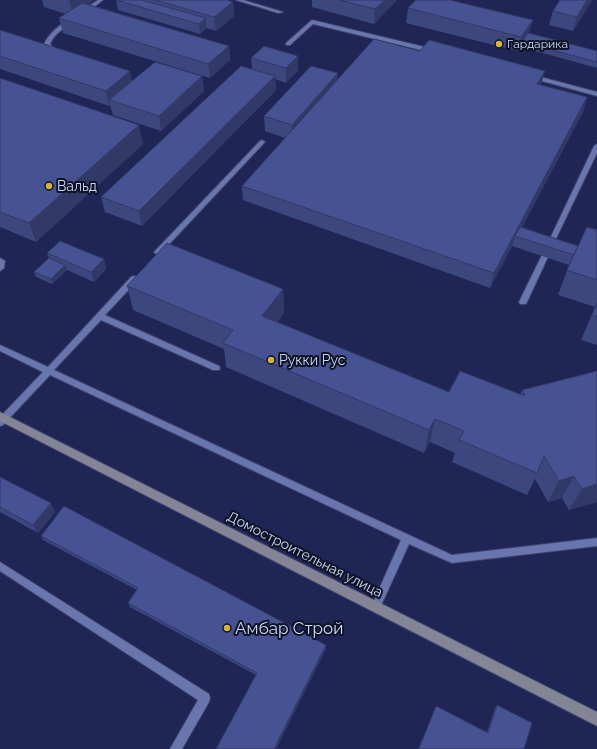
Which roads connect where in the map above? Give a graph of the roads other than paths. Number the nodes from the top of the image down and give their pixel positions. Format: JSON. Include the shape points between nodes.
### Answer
{"nodes":[{"id":1,"x":101,"y":0,"type":"edge"},
{"id":2,"x":238,"y":0,"type":"edge"},
{"id":3,"x":280,"y":12,"type":"dead end"},
{"id":4,"x":288,"y":44,"type":"dead end"},
{"id":5,"x":437,"y":52,"type":"edge"},
{"id":6,"x":64,"y":55,"type":"edge"},
{"id":7,"x":528,"y":76,"type":"edge"},
{"id":8,"x":597,"y":94,"type":"edge"},
{"id":9,"x":262,"y":142,"type":"dead end"},
{"id":10,"x":597,"y":146,"type":"edge"},
{"id":11,"x":549,"y":247,"type":"edge"},
{"id":12,"x":544,"y":257,"type":"dead end"},
{"id":13,"x":153,"y":258,"type":"edge"},
{"id":14,"x":0,"y":260,"type":"edge"},
{"id":15,"x":0,"y":268,"type":"edge"},
{"id":16,"x":137,"y":276,"type":"edge"},
{"id":17,"x":523,"y":302,"type":"dead end"},
{"id":18,"x":99,"y":316,"type":"junction"},
{"id":19,"x":0,"y":348,"type":"edge"},
{"id":20,"x":216,"y":368,"type":"dead end"},
{"id":21,"x":49,"y":370,"type":"junction"},
{"id":22,"x":1,"y":419,"type":"edge"},
{"id":23,"x":407,"y":538,"type":"junction"},
{"id":24,"x":597,"y":542,"type":"edge"},
{"id":25,"x":0,"y":566,"type":"edge"},
{"id":26,"x":376,"y":607,"type":"junction"},
{"id":27,"x":597,"y":719,"type":"edge"},
{"id":28,"x":176,"y":749,"type":"edge"}],
"edges":[{"from":1,"to":6,"type":"lane","via":[[48,39],[50,49]]},
{"from":2,"to":3,"type":"lane"},
{"from":4,"to":5,"type":"lane","via":[[312,22]]},
{"from":7,"to":8,"type":"lane"},
{"from":9,"to":13,"type":"lane"},
{"from":10,"to":11,"type":"lane"},
{"from":12,"to":17,"type":"lane"},
{"from":14,"to":15,"type":"lane"},
{"from":16,"to":18,"type":"lane"},
{"from":18,"to":20,"type":"lane"},
{"from":18,"to":21,"type":"lane"},
{"from":19,"to":21,"type":"lane"},
{"from":21,"to":22,"type":"lane"},
{"from":21,"to":23,"type":"lane"},
{"from":22,"to":26,"type":"street","name":"Домостроительная улица"},
{"from":23,"to":24,"type":"lane","via":[[452,559]]},
{"from":23,"to":26,"type":"lane"},
{"from":25,"to":28,"type":"lane","via":[[205,698]]},
{"from":26,"to":27,"type":"street","name":"Домостроительная улица"}]}
